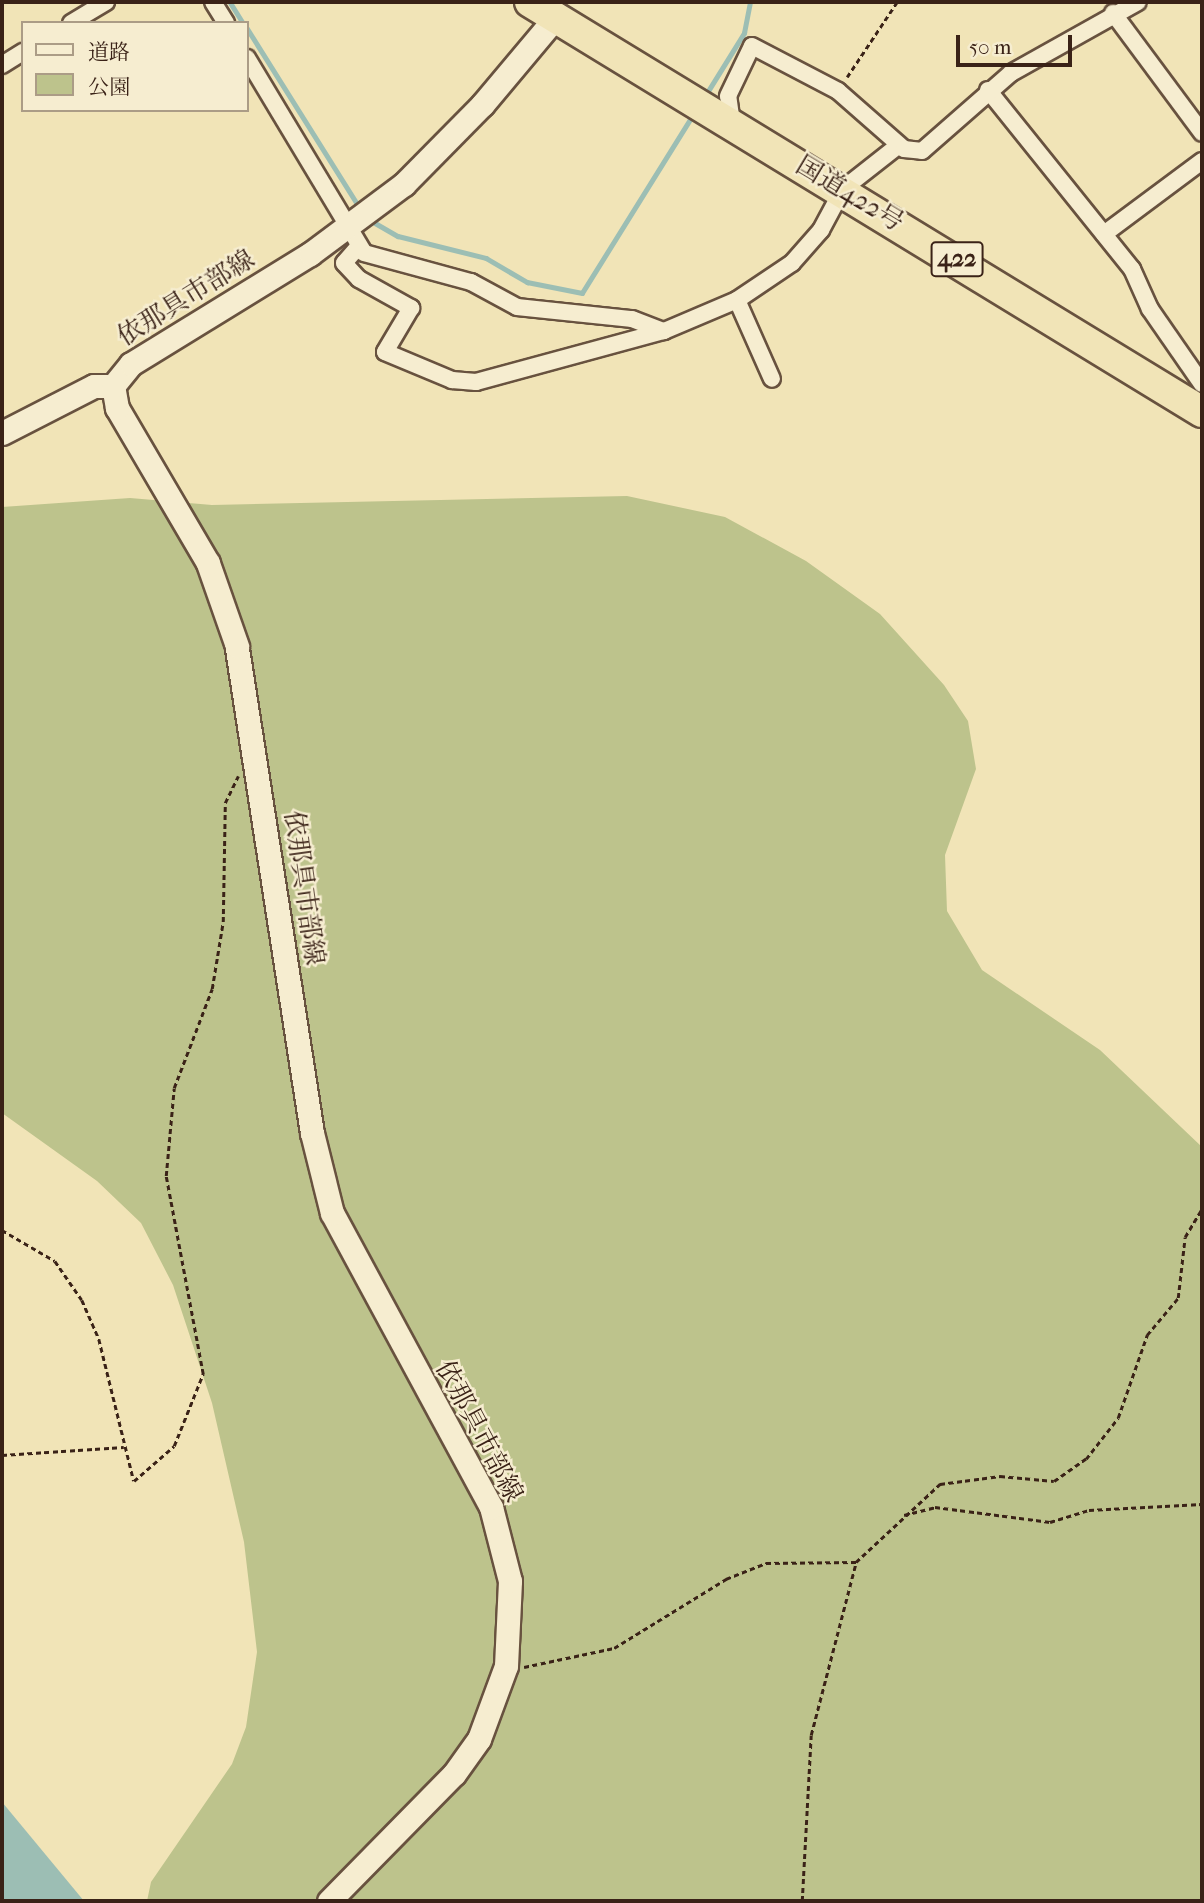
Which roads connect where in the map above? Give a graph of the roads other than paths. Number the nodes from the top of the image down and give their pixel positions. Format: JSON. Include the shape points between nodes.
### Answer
{"nodes":[{"id":1,"x":106,"y":2,"type":"edge"},
{"id":2,"x":213,"y":2,"type":"edge"},
{"id":3,"x":530,"y":2,"type":"edge"},
{"id":4,"x":1138,"y":2,"type":"edge"},
{"id":5,"x":559,"y":10,"type":"edge"},
{"id":6,"x":1113,"y":13,"type":"junction"},
{"id":7,"x":74,"y":21,"type":"edge"},
{"id":8,"x":225,"y":21,"type":"edge"},
{"id":9,"x":21,"y":53,"type":"edge"},
{"id":10,"x":248,"y":60,"type":"edge"},
{"id":11,"x":2,"y":65,"type":"edge"},
{"id":12,"x":988,"y":90,"type":"junction"},
{"id":13,"x":711,"y":110,"type":"junction"},
{"id":14,"x":1202,"y":133,"type":"edge"},
{"id":15,"x":899,"y":145,"type":"junction"},
{"id":16,"x":1202,"y":161,"type":"edge"},
{"id":17,"x":843,"y":188,"type":"junction"},
{"id":18,"x":1104,"y":234,"type":"junction"},
{"id":19,"x":353,"y":238,"type":"junction"},
{"id":20,"x":737,"y":300,"type":"junction"},
{"id":21,"x":664,"y":331,"type":"junction"},
{"id":22,"x":772,"y":379,"type":"dead end"},
{"id":23,"x":1202,"y":384,"type":"edge"},
{"id":24,"x":113,"y":386,"type":"junction"},
{"id":25,"x":1202,"y":412,"type":"edge"},
{"id":26,"x":2,"y":433,"type":"edge"},
{"id":27,"x":329,"y":1901,"type":"edge"}],
"edges":[{"from":1,"to":7,"type":"street"},
{"from":2,"to":8,"type":"street"},
{"from":3,"to":5,"type":"highway","name":"国道422号","number":"422"},
{"from":4,"to":6,"type":"street"},
{"from":5,"to":13,"type":"highway","name":"国道422号","number":"422"},
{"from":5,"to":19,"type":"main road","name":"依那具市部線","via":[[442,149],[372,210]]},
{"from":6,"to":12,"type":"street"},
{"from":6,"to":14,"type":"street"},
{"from":9,"to":11,"type":"street"},
{"from":10,"to":19,"type":"street"},
{"from":12,"to":15,"type":"street","via":[[930,146],[913,152]]},
{"from":12,"to":18,"type":"street"},
{"from":13,"to":15,"type":"street","via":[[728,96],[752,46],[838,91]]},
{"from":13,"to":17,"type":"highway","name":"国道422号","number":"422"},
{"from":15,"to":17,"type":"street"},
{"from":16,"to":18,"type":"street"},
{"from":17,"to":20,"type":"street","via":[[806,248]]},
{"from":17,"to":25,"type":"highway","name":"国道422号","number":"422"},
{"from":18,"to":23,"type":"street"},
{"from":19,"to":21,"type":"street","via":[[374,257],[471,282],[517,307],[632,318]]},
{"from":19,"to":21,"type":"street","via":[[344,263],[359,279],[411,308],[385,352],[452,380],[476,382]]},
{"from":19,"to":24,"type":"main road","name":"依那具市部線","via":[[131,364]]},
{"from":20,"to":21,"type":"street"},
{"from":20,"to":22,"type":"street"},
{"from":24,"to":26,"type":"main road","via":[[94,386]]},
{"from":24,"to":27,"type":"main road","name":"依那具市部線","via":[[117,408],[189,528],[224,601],[254,741],[320,1177],[347,1249],[491,1507],[510,1581],[506,1666],[478,1739],[454,1774]]}]}
